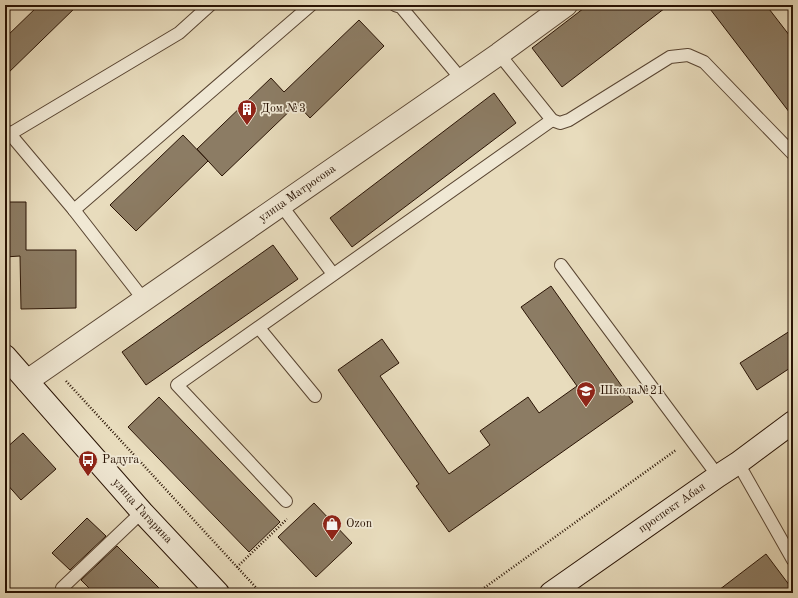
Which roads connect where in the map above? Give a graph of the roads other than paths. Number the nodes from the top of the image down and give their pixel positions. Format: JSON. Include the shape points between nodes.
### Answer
{"nodes":[{"id":1,"x":210,"y":5,"type":"edge"},
{"id":2,"x":311,"y":5,"type":"edge"},
{"id":3,"x":566,"y":5,"type":"edge"},
{"id":4,"x":400,"y":6,"type":"edge"},
{"id":5,"x":499,"y":54,"type":"junction"},
{"id":6,"x":462,"y":80,"type":"junction"},
{"id":7,"x":552,"y":120,"type":"junction"},
{"id":8,"x":7,"y":132,"type":"edge"},
{"id":9,"x":793,"y":154,"type":"edge"},
{"id":10,"x":281,"y":205,"type":"junction"},
{"id":11,"x":74,"y":210,"type":"junction"},
{"id":12,"x":561,"y":265,"type":"dead end"},
{"id":13,"x":334,"y":274,"type":"junction"},
{"id":14,"x":144,"y":300,"type":"junction"},
{"id":15,"x":258,"y":328,"type":"junction"},
{"id":16,"x":5,"y":356,"type":"edge"},
{"id":17,"x":27,"y":381,"type":"junction"},
{"id":18,"x":315,"y":396,"type":"dead end"},
{"id":19,"x":793,"y":422,"type":"edge"},
{"id":20,"x":738,"y":464,"type":"junction"},
{"id":21,"x":718,"y":476,"type":"junction"},
{"id":22,"x":286,"y":501,"type":"road end"},
{"id":23,"x":142,"y":512,"type":"junction"},
{"id":24,"x":793,"y":560,"type":"edge"},
{"id":25,"x":61,"y":593,"type":"edge"},
{"id":26,"x":218,"y":593,"type":"edge"},
{"id":27,"x":551,"y":593,"type":"edge"}],
"edges":[{"from":1,"to":8,"type":"lane","via":[[179,33]]},
{"from":2,"to":11,"type":"lane"},
{"from":3,"to":5,"type":"street","name":"улица Матросова"},
{"from":4,"to":6,"type":"lane"},
{"from":5,"to":6,"type":"street","name":"улица Матросова"},
{"from":5,"to":7,"type":"lane"},
{"from":6,"to":10,"type":"street","name":"улица Матросова"},
{"from":7,"to":9,"type":"lane","via":[[560,123],[569,120],[670,57],[688,55],[704,62]]},
{"from":7,"to":13,"type":"lane"},
{"from":8,"to":11,"type":"lane"},
{"from":10,"to":13,"type":"lane"},
{"from":10,"to":14,"type":"street","name":"улица Матросова"},
{"from":11,"to":14,"type":"lane"},
{"from":12,"to":21,"type":"lane"},
{"from":13,"to":15,"type":"lane"},
{"from":14,"to":17,"type":"street","name":"улица Матросова"},
{"from":15,"to":18,"type":"lane"},
{"from":15,"to":22,"type":"lane","via":[[177,385]]},
{"from":16,"to":17,"type":"street","name":"улица Гагарина"},
{"from":17,"to":23,"type":"street","name":"улица Гагарина"},
{"from":19,"to":20,"type":"street","name":"проспект Абая"},
{"from":20,"to":21,"type":"street","name":"проспект Абая"},
{"from":20,"to":24,"type":"lane"},
{"from":21,"to":27,"type":"street","name":"проспект Абая"},
{"from":23,"to":25,"type":"lane","via":[[67,583]]},
{"from":23,"to":26,"type":"street","name":"улица Гагарина"}]}
